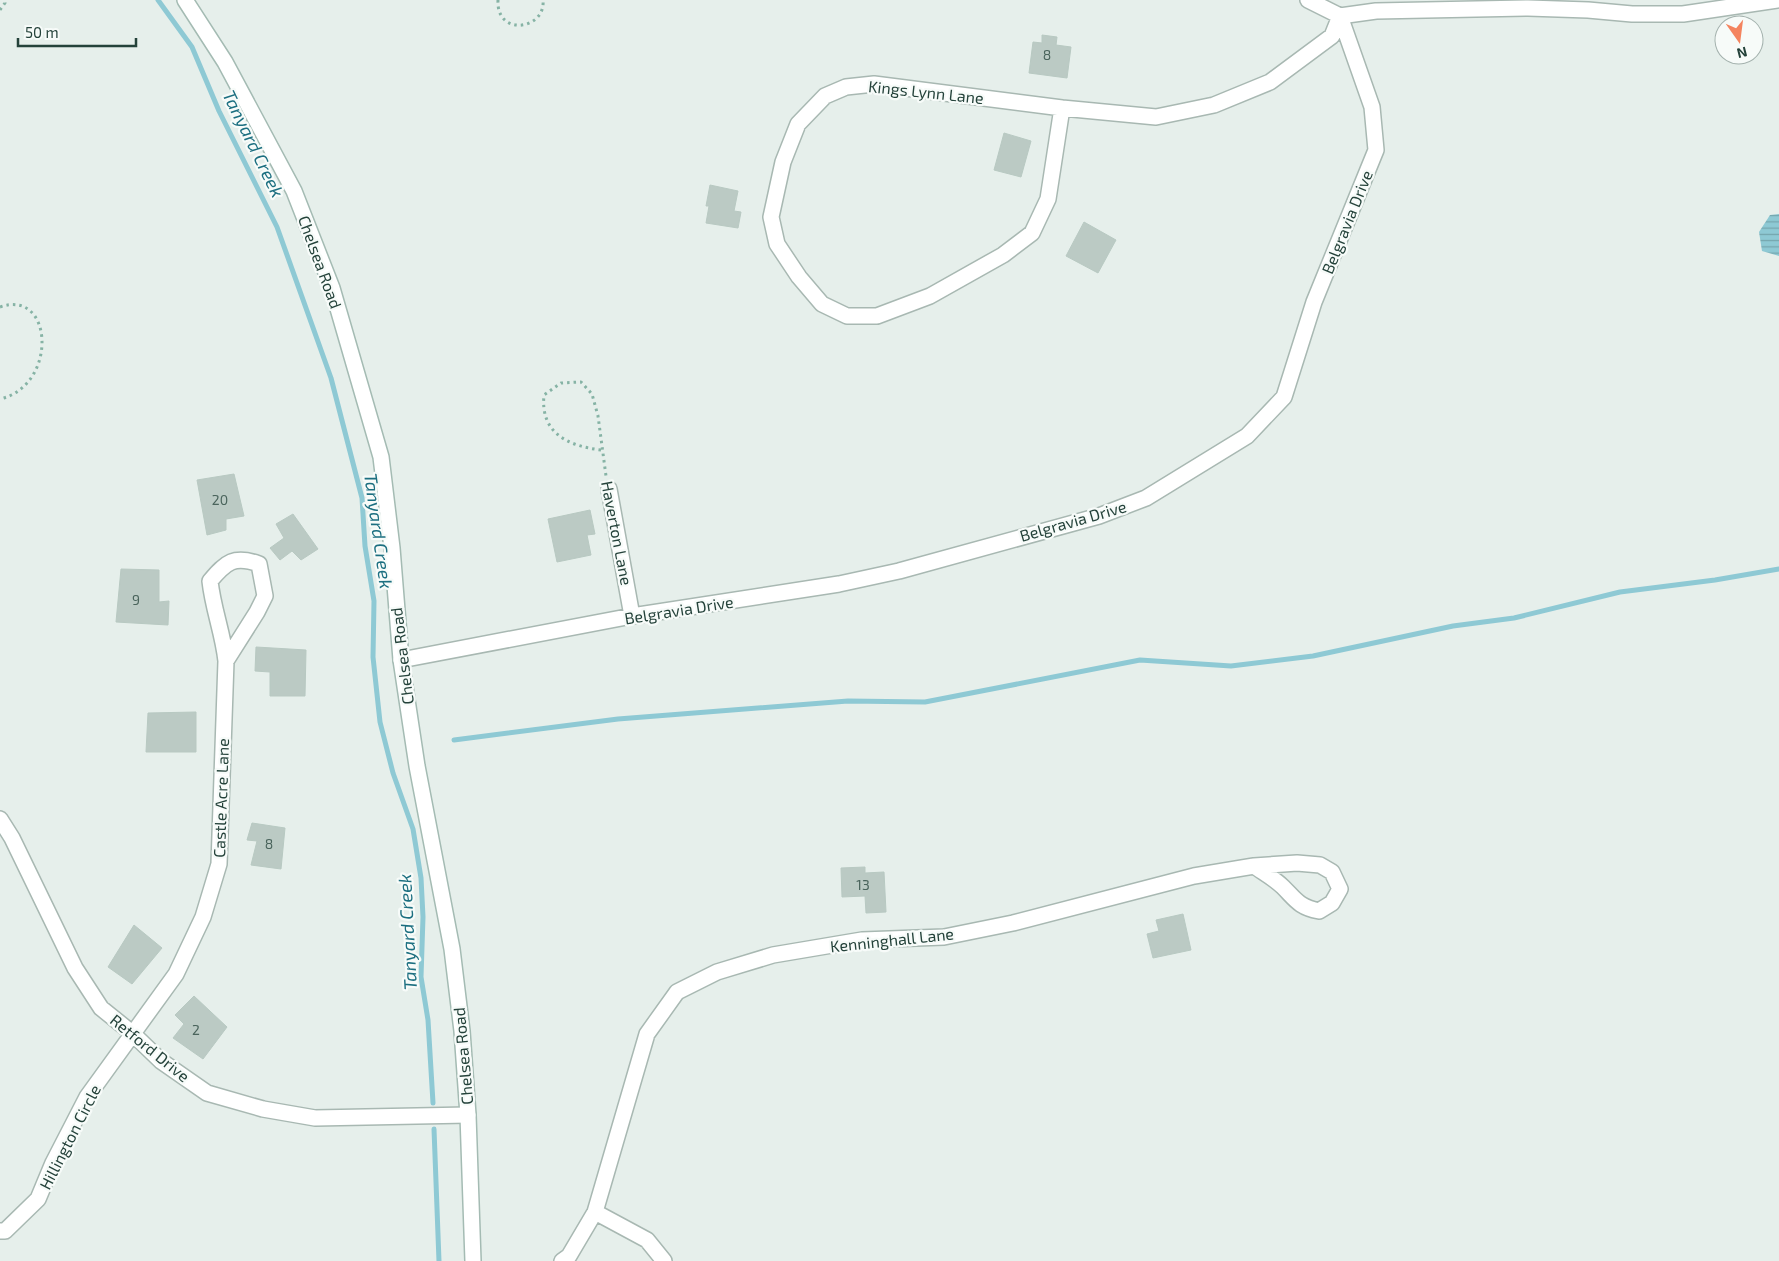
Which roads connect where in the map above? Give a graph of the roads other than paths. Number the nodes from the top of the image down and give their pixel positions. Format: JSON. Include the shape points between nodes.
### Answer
{"nodes":[{"id":1,"x":185,"y":0,"type":"edge"},
{"id":2,"x":1308,"y":0,"type":"edge"},
{"id":3,"x":1777,"y":0,"type":"edge"},
{"id":4,"x":1340,"y":16,"type":"junction"},
{"id":5,"x":1062,"y":108,"type":"junction"},
{"id":6,"x":609,"y":489,"type":"road end"},
{"id":7,"x":632,"y":616,"type":"junction"},
{"id":8,"x":226,"y":660,"type":"junction"},
{"id":9,"x":401,"y":660,"type":"junction"},
{"id":10,"x":0,"y":819,"type":"edge"},
{"id":11,"x":1254,"y":866,"type":"junction"},
{"id":12,"x":132,"y":1033,"type":"junction"},
{"id":13,"x":468,"y":1115,"type":"junction"},
{"id":14,"x":595,"y":1212,"type":"junction"},
{"id":15,"x":0,"y":1231,"type":"edge"},
{"id":16,"x":473,"y":1261,"type":"edge"},
{"id":17,"x":562,"y":1261,"type":"edge"},
{"id":18,"x":664,"y":1261,"type":"edge"}],
"edges":[{"from":1,"to":9,"type":"street","name":"Chelsea Road","via":[[225,62],[294,191],[332,288],[381,457]]},
{"from":2,"to":4,"type":"street"},
{"from":3,"to":4,"type":"street","via":[[1683,14],[1528,8],[1376,11]]},
{"from":4,"to":5,"type":"street","name":"Kings Lynn Lane","via":[[1332,36],[1270,82],[1214,105],[1156,117]]},
{"from":4,"to":7,"type":"street","name":"Belgravia Drive","via":[[1372,107],[1376,150],[1314,302],[1284,397],[1247,436],[1146,498],[1099,516],[839,584]]},
{"from":5,"to":5,"type":"street","name":"Kings Lynn Lane","via":[[1048,199],[1032,233],[1003,255],[930,296],[877,316],[847,316],[822,304],[777,244],[771,217],[784,162],[798,124],[825,96],[846,87],[874,84]]},
{"from":6,"to":7,"type":"street","name":"Haverton Lane"},
{"from":7,"to":9,"type":"street","name":"Belgravia Drive"},
{"from":8,"to":8,"type":"street","name":"Castle Acre Lane","via":[[210,581],[231,561],[246,560],[259,564],[264,596],[258,612]]},
{"from":8,"to":12,"type":"street","name":"Castle Acre Lane","via":[[220,864],[203,917],[176,974]]},
{"from":9,"to":13,"type":"street","name":"Chelsea Road","via":[[417,766],[452,950]]},
{"from":10,"to":12,"type":"street","name":"Retford Drive","via":[[75,968],[101,1008]]},
{"from":11,"to":11,"type":"street","name":"Kenninghall Lane","via":[[1298,862],[1320,864],[1332,872],[1340,889],[1332,904],[1319,911],[1308,909]]},
{"from":11,"to":14,"type":"street","name":"Kenninghall Lane","via":[[1194,876],[1022,921],[944,937],[862,940],[773,954],[717,972],[678,992],[647,1034]]},
{"from":12,"to":13,"type":"street","name":"Retford Drive","via":[[161,1061],[207,1092],[263,1109],[315,1118]]},
{"from":12,"to":15,"type":"street","name":"Hillington Circle","via":[[87,1097],[38,1199],[5,1231]]},
{"from":13,"to":16,"type":"street","name":"Chelsea Road"},
{"from":14,"to":17,"type":"street","name":"Kenninghall Lane","via":[[569,1256]]},
{"from":14,"to":18,"type":"street","via":[[647,1240]]}]}
